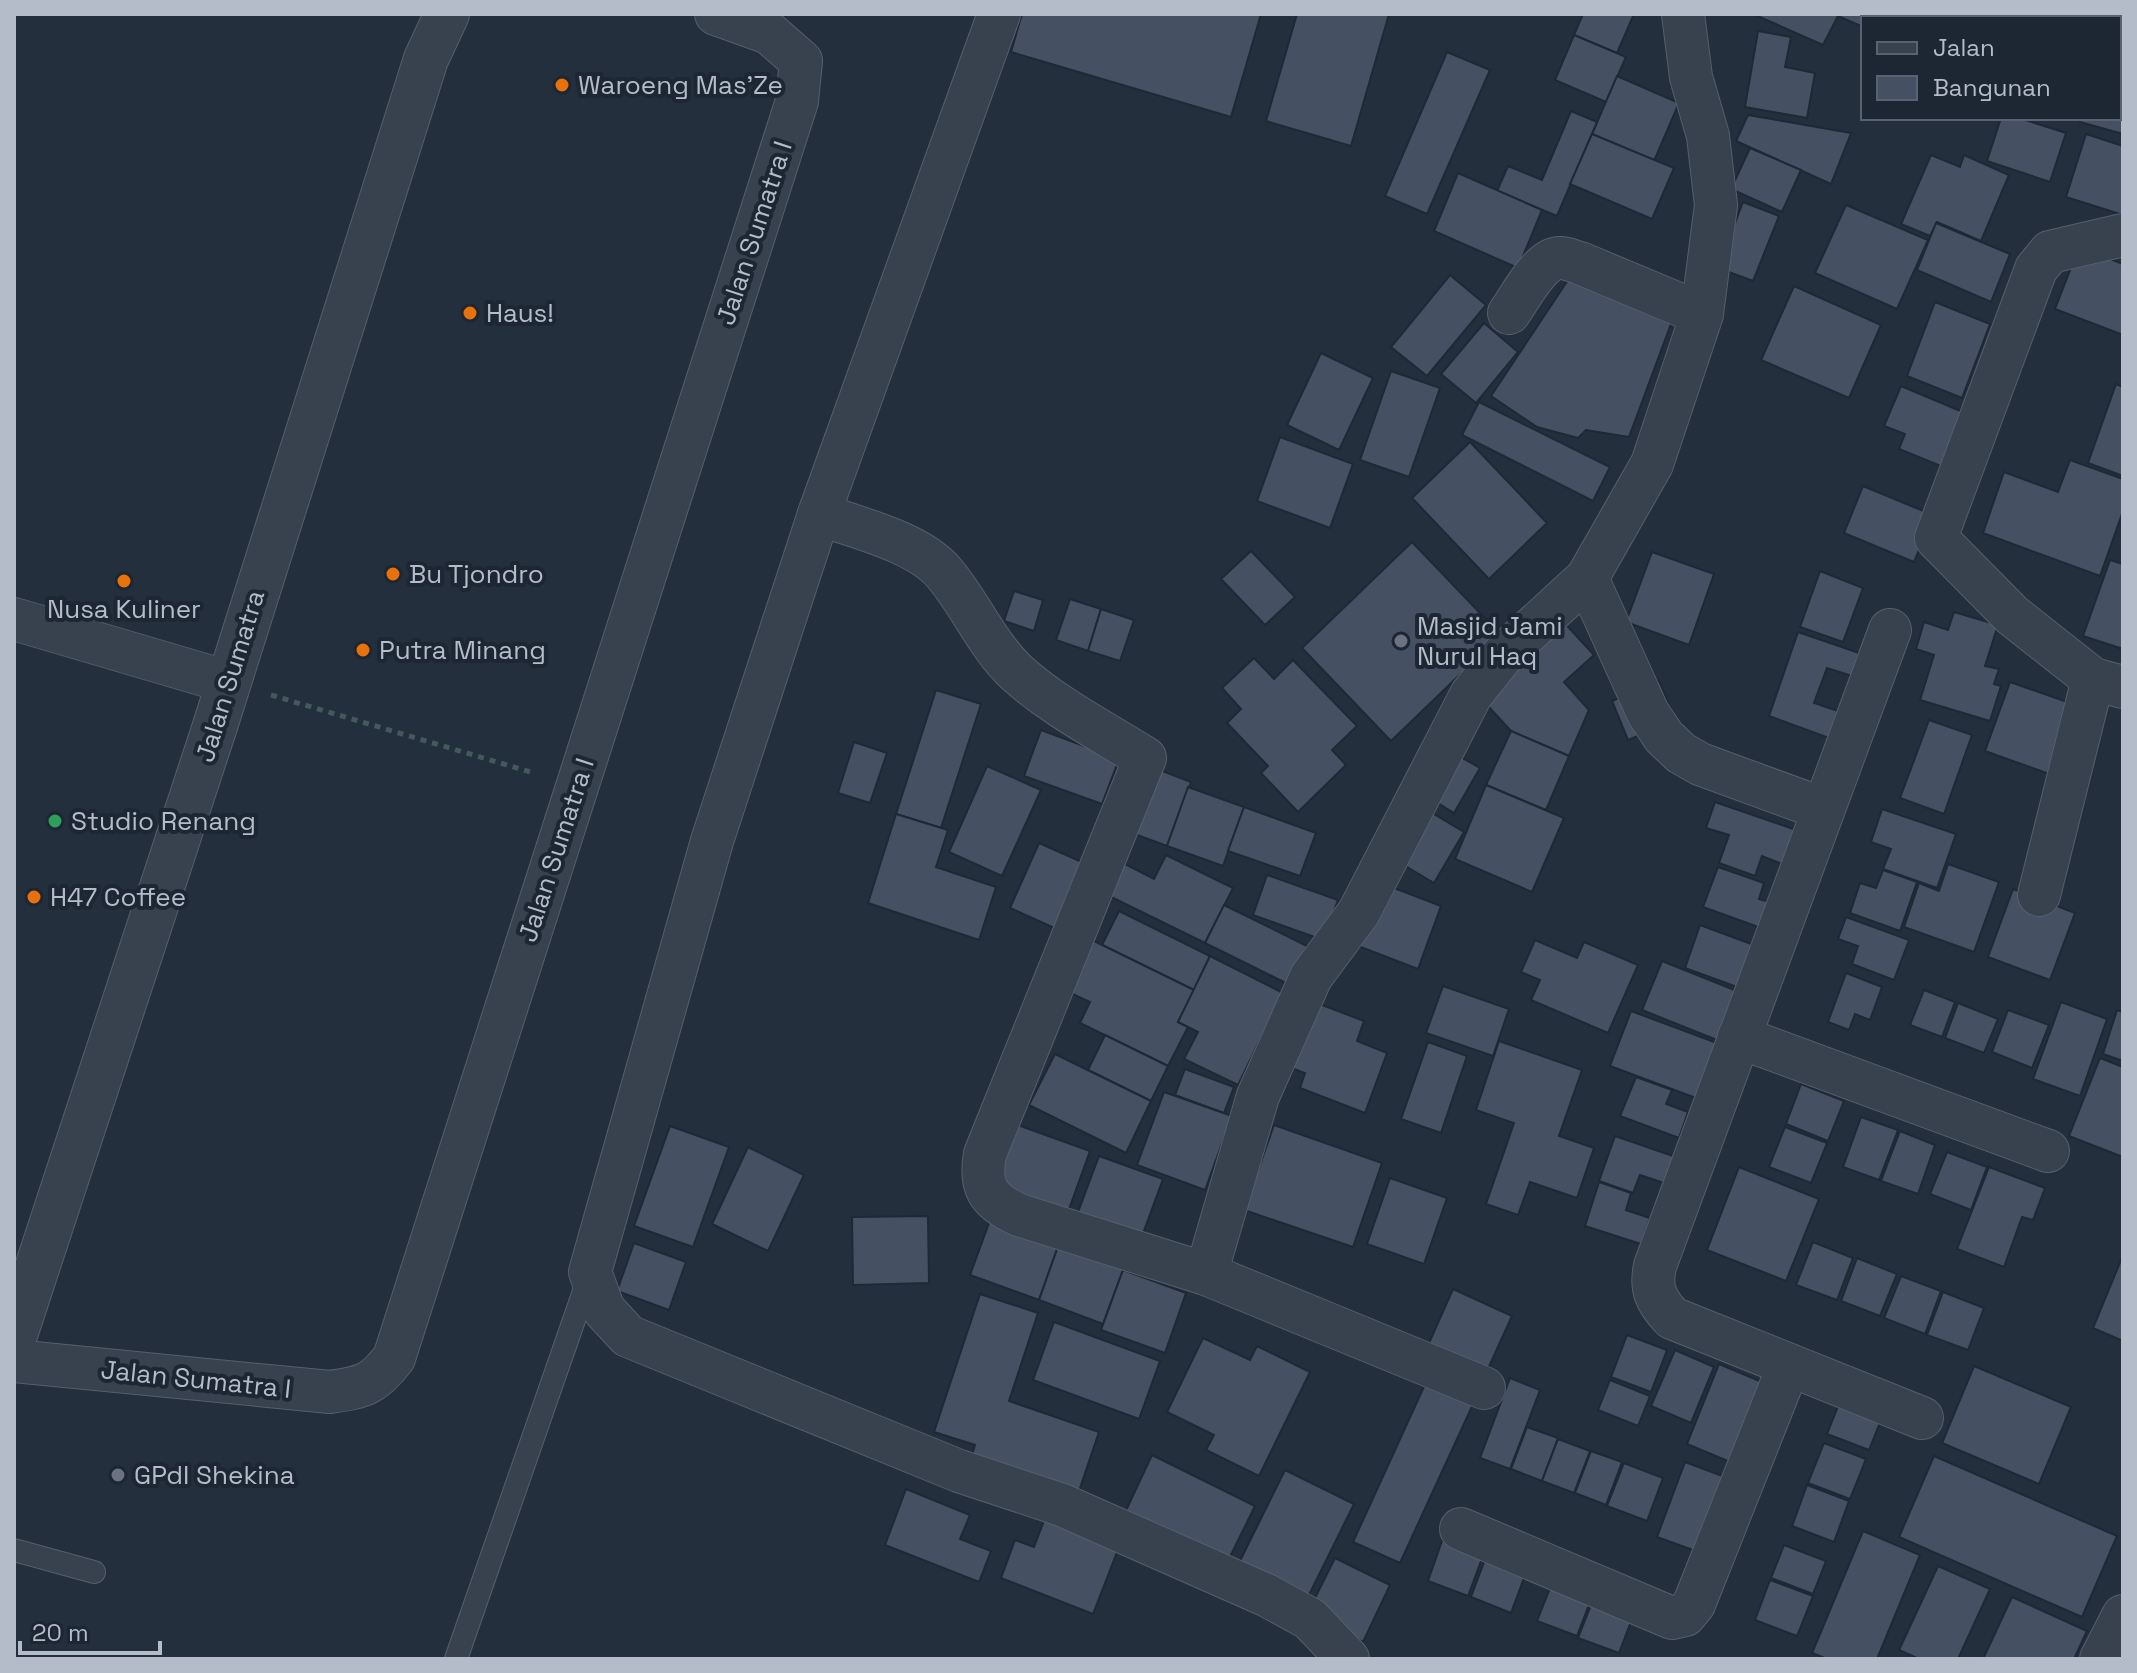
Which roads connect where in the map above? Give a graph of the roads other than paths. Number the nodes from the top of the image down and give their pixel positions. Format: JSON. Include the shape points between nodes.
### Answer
{"nodes":[{"id":1,"x":447,"y":14,"type":"edge"},
{"id":2,"x":716,"y":14,"type":"edge"},
{"id":3,"x":999,"y":14,"type":"edge"},
{"id":4,"x":1683,"y":14,"type":"edge"},
{"id":5,"x":2123,"y":235,"type":"edge"},
{"id":6,"x":1509,"y":313,"type":"dead end"},
{"id":7,"x":1702,"y":314,"type":"junction"},
{"id":8,"x":819,"y":514,"type":"junction"},
{"id":9,"x":1587,"y":578,"type":"junction"},
{"id":10,"x":14,"y":619,"type":"edge"},
{"id":11,"x":1890,"y":630,"type":"dead end"},
{"id":12,"x":228,"y":682,"type":"junction"},
{"id":13,"x":2108,"y":683,"type":"edge"},
{"id":14,"x":1823,"y":809,"type":"junction"},
{"id":15,"x":2039,"y":895,"type":"dead end"},
{"id":16,"x":1739,"y":1037,"type":"junction"},
{"id":17,"x":2048,"y":1151,"type":"dead end"},
{"id":18,"x":590,"y":1272,"type":"junction"},
{"id":19,"x":1206,"y":1274,"type":"junction"},
{"id":20,"x":14,"y":1338,"type":"edge"},
{"id":21,"x":14,"y":1361,"type":"edge"},
{"id":22,"x":1789,"y":1365,"type":"junction"},
{"id":23,"x":1484,"y":1388,"type":"dead end"},
{"id":24,"x":1922,"y":1418,"type":"dead end"},
{"id":25,"x":1461,"y":1529,"type":"dead end"},
{"id":26,"x":14,"y":1550,"type":"edge"},
{"id":27,"x":94,"y":1572,"type":"dead end"},
{"id":28,"x":2123,"y":1616,"type":"edge"},
{"id":29,"x":456,"y":1659,"type":"edge"},
{"id":30,"x":1348,"y":1659,"type":"edge"},
{"id":31,"x":2101,"y":1659,"type":"edge"}],
"edges":[{"from":1,"to":12,"type":"street","name":"Jalan Sumatra","via":[[426,59]]},
{"from":2,"to":21,"type":"street","name":"Jalan Sumatra I","via":[[769,33],[801,61],[797,101],[394,1358],[363,1387],[330,1392]]},
{"from":3,"to":8,"type":"street"},
{"from":4,"to":7,"type":"street","via":[[1716,205]]},
{"from":5,"to":13,"type":"street","via":[[2050,252],[2036,269],[1936,538],[2012,615]]},
{"from":6,"to":7,"type":"street","via":[[1540,269],[1560,258]]},
{"from":7,"to":9,"type":"street","via":[[1652,464]]},
{"from":8,"to":18,"type":"street","via":[[712,841]]},
{"from":8,"to":19,"type":"street","via":[[927,557],[945,572],[1015,671],[1145,758],[985,1154],[981,1176],[990,1195],[1019,1215]]},
{"from":9,"to":14,"type":"street","via":[[1664,737],[1700,764]]},
{"from":9,"to":19,"type":"street","via":[[1502,656],[1471,695],[1359,912],[1311,977],[1258,1096]]},
{"from":10,"to":12,"type":"street"},
{"from":11,"to":14,"type":"street"},
{"from":12,"to":20,"type":"street","name":"Jalan Sumatra"},
{"from":13,"to":15,"type":"street"},
{"from":14,"to":16,"type":"street"},
{"from":16,"to":17,"type":"street"},
{"from":16,"to":22,"type":"street","via":[[1651,1284],[1657,1302],[1672,1318]]},
{"from":18,"to":29,"type":"lane"},
{"from":18,"to":30,"type":"street","via":[[604,1310],[628,1336],[959,1471],[1062,1505],[1266,1595],[1310,1619]]},
{"from":19,"to":23,"type":"street"},
{"from":22,"to":24,"type":"street"},
{"from":22,"to":25,"type":"street","via":[[1694,1604],[1685,1615],[1672,1618]]},
{"from":26,"to":27,"type":"lane"},
{"from":28,"to":31,"type":"street"}]}
